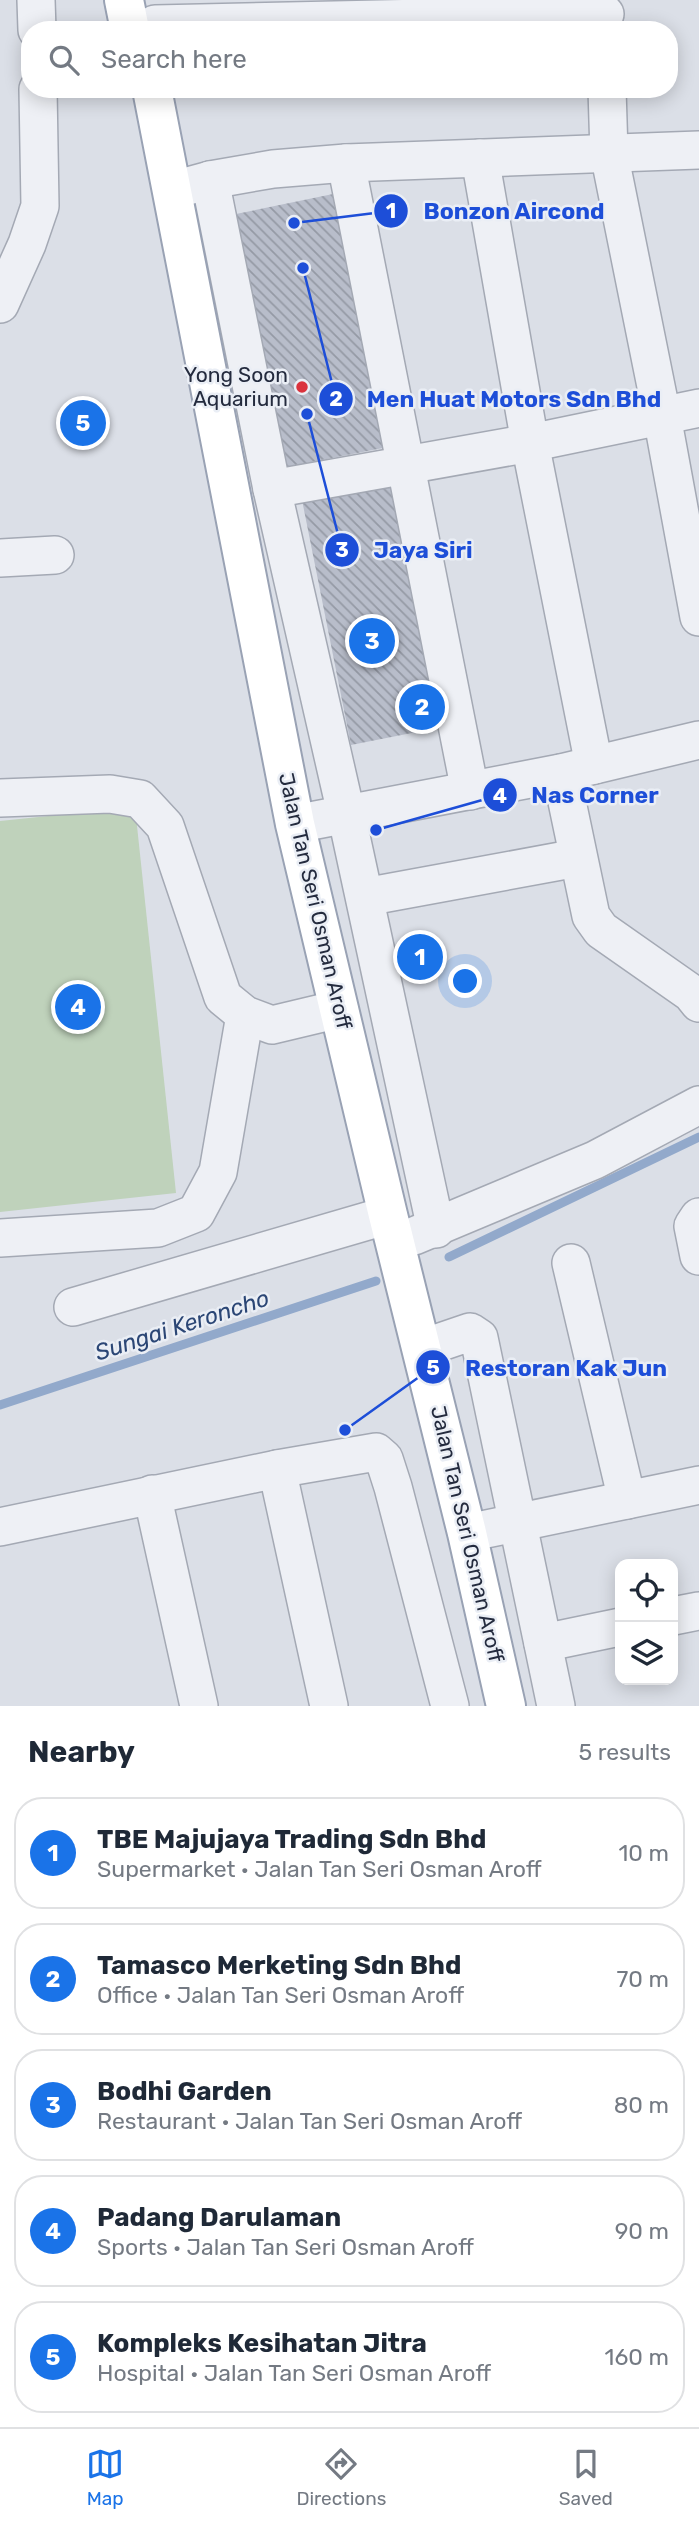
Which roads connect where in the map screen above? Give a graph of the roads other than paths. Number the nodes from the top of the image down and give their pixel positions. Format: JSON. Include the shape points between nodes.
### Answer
{"nodes":[{"id":1,"x":36,"y":0,"type":"edge"},
{"id":2,"x":124,"y":0,"type":"edge"},
{"id":3,"x":605,"y":15,"type":"edge"},
{"id":4,"x":37,"y":21,"type":"edge"},
{"id":5,"x":148,"y":21,"type":"edge"},
{"id":6,"x":38,"y":98,"type":"edge"},
{"id":7,"x":154,"y":98,"type":"edge"},
{"id":8,"x":607,"y":98,"type":"edge"},
{"id":9,"x":699,"y":149,"type":"edge"},
{"id":10,"x":609,"y":153,"type":"junction"},
{"id":11,"x":480,"y":158,"type":"junction"},
{"id":12,"x":346,"y":163,"type":"junction"},
{"id":13,"x":210,"y":180,"type":"junction"},
{"id":14,"x":172,"y":192,"type":"junction"},
{"id":15,"x":0,"y":304,"type":"edge"},
{"id":16,"x":699,"y":408,"type":"edge"},
{"id":17,"x":662,"y":415,"type":"junction"},
{"id":18,"x":530,"y":443,"type":"junction"},
{"id":19,"x":403,"y":465,"type":"junction"},
{"id":20,"x":272,"y":489,"type":"junction"},
{"id":21,"x":55,"y":555,"type":"dead end"},
{"id":22,"x":0,"y":558,"type":"edge"},
{"id":23,"x":699,"y":617,"type":"edge"},
{"id":24,"x":699,"y":740,"type":"edge"},
{"id":25,"x":578,"y":769,"type":"junction"},
{"id":26,"x":470,"y":791,"type":"junction"},
{"id":27,"x":0,"y":798,"type":"edge"},
{"id":28,"x":346,"y":813,"type":"junction"},
{"id":29,"x":295,"y":824,"type":"junction"},
{"id":30,"x":577,"y":858,"type":"junction"},
{"id":31,"x":365,"y":898,"type":"junction"},
{"id":32,"x":699,"y":1003,"type":"edge"},
{"id":33,"x":339,"y":1009,"type":"junction"},
{"id":34,"x":245,"y":1015,"type":"junction"},
{"id":35,"x":699,"y":1105,"type":"edge"},
{"id":36,"x":699,"y":1217,"type":"edge"},
{"id":37,"x":436,"y":1228,"type":"junction"},
{"id":38,"x":391,"y":1229,"type":"junction"},
{"id":39,"x":0,"y":1238,"type":"edge"},
{"id":40,"x":699,"y":1256,"type":"edge"},
{"id":41,"x":571,"y":1263,"type":"dead end"},
{"id":42,"x":73,"y":1307,"type":"dead end"},
{"id":43,"x":423,"y":1348,"type":"junction"},
{"id":44,"x":277,"y":1469,"type":"junction"},
{"id":45,"x":699,"y":1486,"type":"edge"},
{"id":46,"x":152,"y":1494,"type":"junction"},
{"id":47,"x":627,"y":1500,"type":"junction"},
{"id":48,"x":519,"y":1522,"type":"junction"},
{"id":49,"x":0,"y":1527,"type":"edge"},
{"id":50,"x":467,"y":1534,"type":"junction"},
{"id":51,"x":699,"y":1611,"type":"edge"},
{"id":52,"x":678,"y":1615,"type":"edge"},
{"id":53,"x":615,"y":1628,"type":"edge"},
{"id":54,"x":543,"y":1643,"type":"junction"},
{"id":55,"x":199,"y":1706,"type":"edge"},
{"id":56,"x":329,"y":1706,"type":"edge"},
{"id":57,"x":450,"y":1706,"type":"edge"},
{"id":58,"x":506,"y":1706,"type":"edge"},
{"id":59,"x":556,"y":1706,"type":"edge"}],
"edges":[{"from":1,"to":4,"type":"street"},
{"from":2,"to":5,"type":"main road"},
{"from":3,"to":5,"type":"street"},
{"from":6,"to":15,"type":"street","via":[[40,206]]},
{"from":7,"to":14,"type":"main road","name":"Jalan Tan Seri Osman Aroff"},
{"from":8,"to":10,"type":"street"},
{"from":9,"to":10,"type":"street"},
{"from":10,"to":11,"type":"street"},
{"from":10,"to":17,"type":"street"},
{"from":11,"to":12,"type":"street"},
{"from":11,"to":18,"type":"street"},
{"from":12,"to":13,"type":"street"},
{"from":12,"to":19,"type":"street"},
{"from":13,"to":14,"type":"street"},
{"from":13,"to":20,"type":"street"},
{"from":14,"to":29,"type":"main road","name":"Jalan Tan Seri Osman Aroff"},
{"from":16,"to":17,"type":"street"},
{"from":17,"to":18,"type":"street"},
{"from":17,"to":23,"type":"street"},
{"from":18,"to":19,"type":"street"},
{"from":18,"to":25,"type":"street"},
{"from":19,"to":20,"type":"street"},
{"from":19,"to":26,"type":"street"},
{"from":20,"to":28,"type":"street"},
{"from":21,"to":22,"type":"street"},
{"from":24,"to":25,"type":"street"},
{"from":25,"to":26,"type":"street"},
{"from":25,"to":30,"type":"street"},
{"from":26,"to":28,"type":"street"},
{"from":27,"to":34,"type":"street","via":[[110,794],[140,799],[164,826],[223,998]]},
{"from":28,"to":29,"type":"street"},
{"from":28,"to":31,"type":"street"},
{"from":29,"to":33,"type":"main road","name":"Jalan Tan Seri Osman Aroff"},
{"from":30,"to":31,"type":"street"},
{"from":30,"to":32,"type":"street","via":[[591,916],[601,930]]},
{"from":31,"to":37,"type":"street"},
{"from":33,"to":34,"type":"street","via":[[271,1025]]},
{"from":33,"to":38,"type":"main road","name":"Jalan Tan Seri Osman Aroff"},
{"from":34,"to":39,"type":"street","via":[[218,1172],[196,1213],[158,1228]]},
{"from":35,"to":37,"type":"street","via":[[595,1160]]},
{"from":36,"to":40,"type":"street","via":[[693,1226]]},
{"from":37,"to":38,"type":"street"},
{"from":38,"to":42,"type":"street"},
{"from":38,"to":43,"type":"main road","name":"Jalan Tan Seri Osman Aroff"},
{"from":41,"to":47,"type":"street"},
{"from":43,"to":48,"type":"street","via":[[470,1332],[479,1338]]},
{"from":43,"to":50,"type":"main road","name":"Jalan Tan Seri Osman Aroff"},
{"from":44,"to":46,"type":"street"},
{"from":44,"to":56,"type":"street"},
{"from":44,"to":57,"type":"street","via":[[366,1452],[376,1452],[384,1459]]},
{"from":45,"to":47,"type":"street"},
{"from":46,"to":49,"type":"street"},
{"from":46,"to":55,"type":"street"},
{"from":47,"to":48,"type":"street"},
{"from":48,"to":50,"type":"street"},
{"from":48,"to":54,"type":"street"},
{"from":50,"to":58,"type":"main road","name":"Jalan Tan Seri Osman Aroff"},
{"from":51,"to":52,"type":"street"},
{"from":53,"to":54,"type":"street"},
{"from":54,"to":59,"type":"street"}]}
